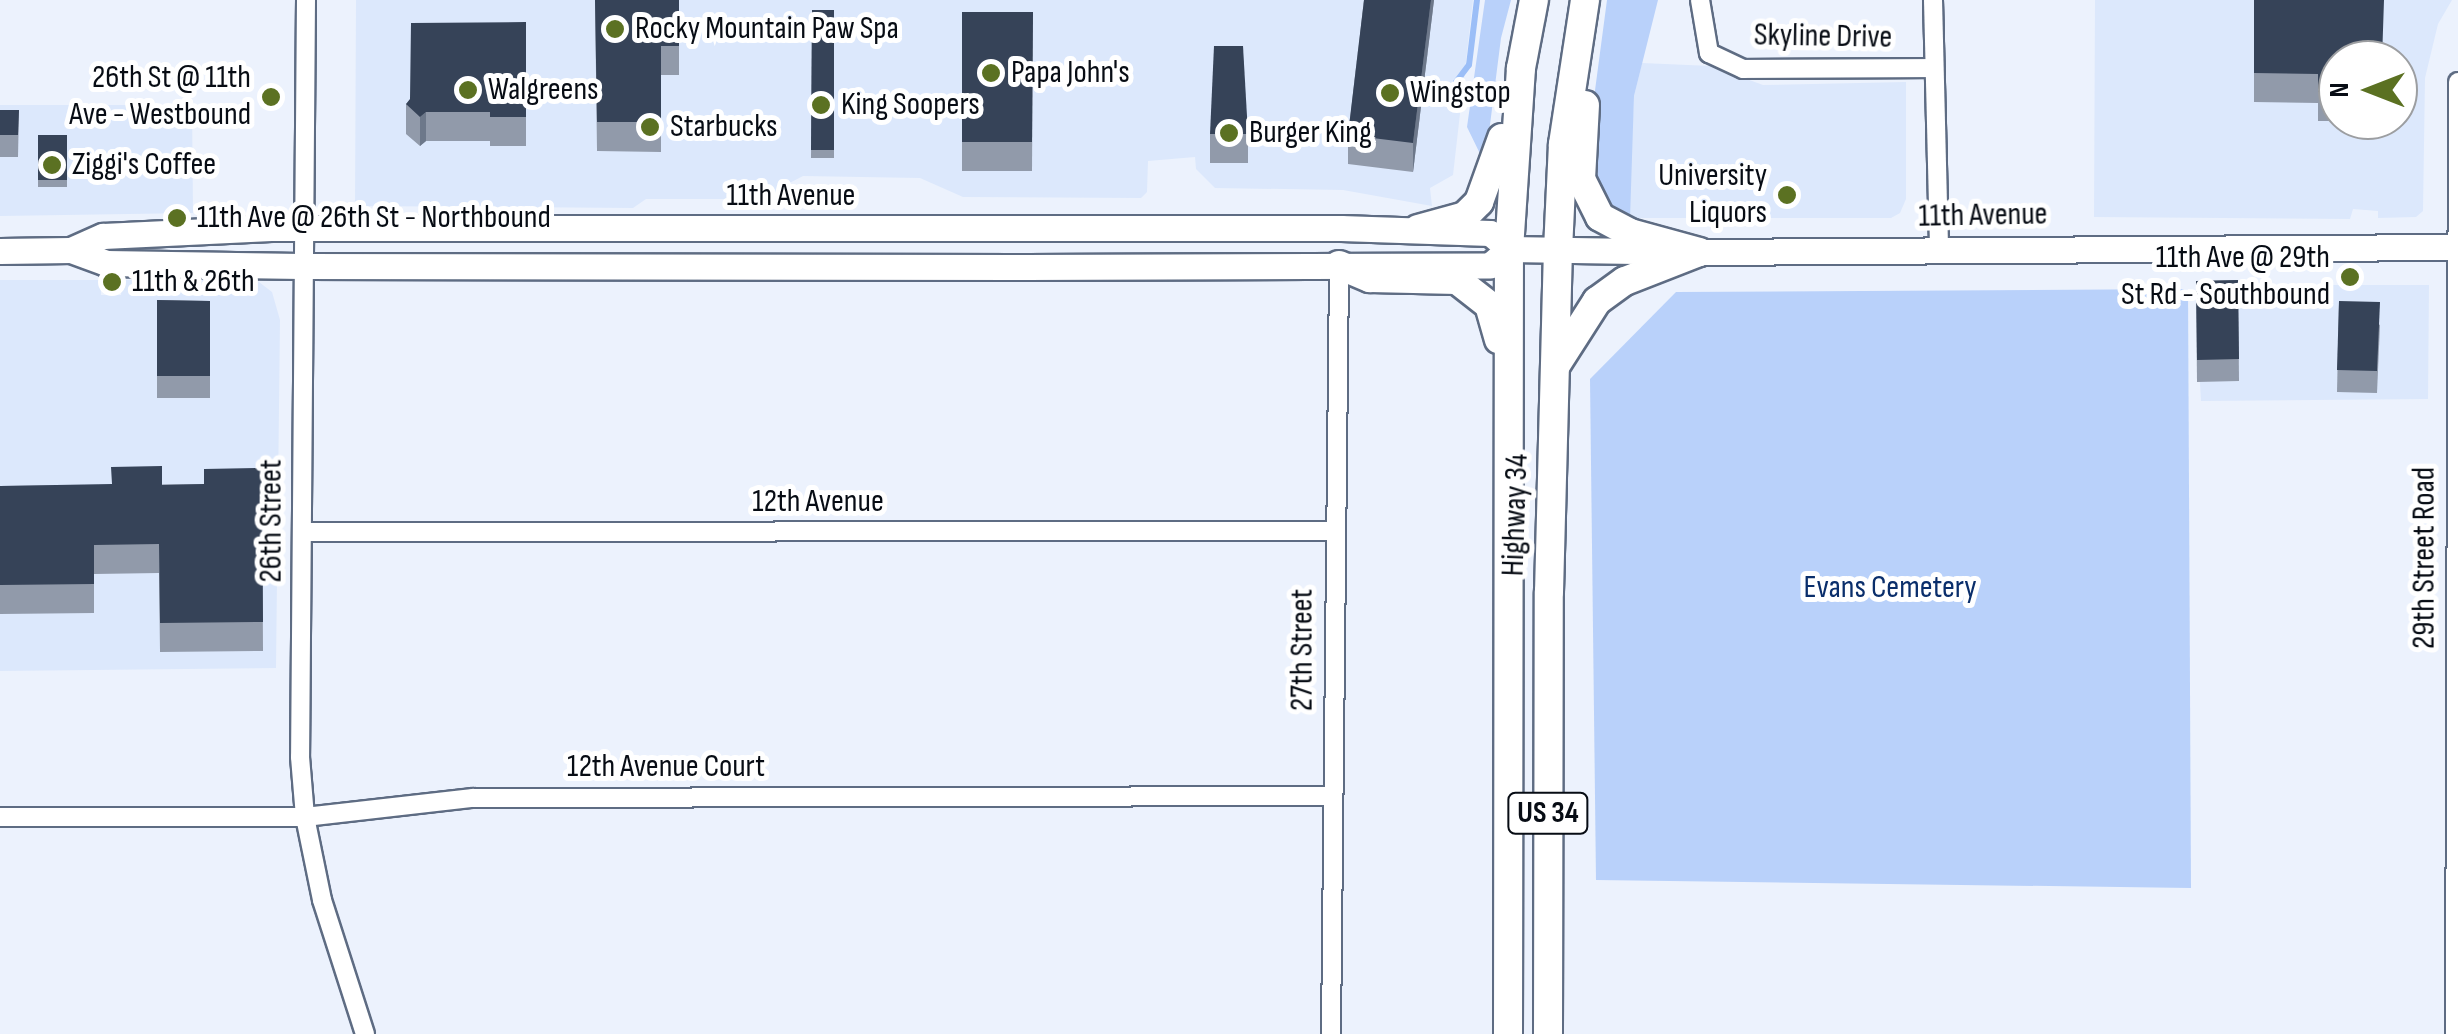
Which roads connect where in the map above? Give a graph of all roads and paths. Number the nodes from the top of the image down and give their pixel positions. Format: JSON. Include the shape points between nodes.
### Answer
{"nodes":[{"id":1,"x":306,"y":0,"type":"edge"},
{"id":2,"x":1534,"y":0,"type":"edge"},
{"id":3,"x":1588,"y":0,"type":"edge"},
{"id":4,"x":1700,"y":0,"type":"edge"},
{"id":5,"x":1933,"y":0,"type":"edge"},
{"id":6,"x":1520,"y":68,"type":"junction"},
{"id":7,"x":1933,"y":68,"type":"junction"},
{"id":8,"x":2458,"y":82,"type":"edge"},
{"id":9,"x":303,"y":228,"type":"junction"},
{"id":10,"x":1418,"y":229,"type":"junction"},
{"id":11,"x":2457,"y":247,"type":"edge"},
{"id":12,"x":1509,"y":249,"type":"junction"},
{"id":13,"x":71,"y":250,"type":"junction"},
{"id":14,"x":1558,"y":250,"type":"junction"},
{"id":15,"x":1939,"y":250,"type":"junction"},
{"id":16,"x":0,"y":251,"type":"edge"},
{"id":17,"x":1700,"y":252,"type":"junction"},
{"id":18,"x":1339,"y":265,"type":"junction"},
{"id":19,"x":301,"y":266,"type":"junction"},
{"id":20,"x":1555,"y":366,"type":"junction"},
{"id":21,"x":1507,"y":387,"type":"junction"},
{"id":22,"x":302,"y":532,"type":"junction"},
{"id":23,"x":1334,"y":532,"type":"junction"},
{"id":24,"x":1333,"y":796,"type":"junction"},
{"id":25,"x":0,"y":817,"type":"edge"},
{"id":26,"x":306,"y":817,"type":"junction"},
{"id":27,"x":365,"y":1034,"type":"edge"},
{"id":28,"x":1331,"y":1034,"type":"edge"},
{"id":29,"x":1508,"y":1034,"type":"edge"},
{"id":30,"x":1548,"y":1034,"type":"edge"},
{"id":31,"x":2455,"y":1034,"type":"edge"}],
"edges":[{"from":1,"to":9,"type":"street","name":"26th Street"},
{"from":2,"to":6,"type":"highway","name":"Highway 34","number":"US 34"},
{"from":3,"to":14,"type":"highway","name":"Highway 34","number":"US 34","via":[[1563,144]]},
{"from":3,"to":17,"type":"highway","via":[[1581,179],[1588,200],[1614,226]]},
{"from":4,"to":7,"type":"street","name":"Skyline Drive","via":[[1709,53],[1743,68]]},
{"from":5,"to":7,"type":"street"},
{"from":6,"to":10,"type":"highway","via":[[1479,202],[1454,221]]},
{"from":6,"to":12,"type":"highway","name":"Highway 34","number":"US 34"},
{"from":7,"to":15,"type":"street"},
{"from":8,"to":11,"type":"street","name":"29th Street Road"},
{"from":9,"to":10,"type":"main road","name":"11th Avenue"},
{"from":9,"to":13,"type":"main road","name":"11th Avenue","via":[[103,236]]},
{"from":9,"to":19,"type":"street","name":"26th Street"},
{"from":10,"to":12,"type":"main road","name":"11th Avenue","via":[[1490,234]]},
{"from":11,"to":15,"type":"main road","name":"11th Avenue"},
{"from":11,"to":31,"type":"street","name":"29th Street Road"},
{"from":12,"to":14,"type":"main road","name":"11th Avenue"},
{"from":12,"to":18,"type":"main road","name":"11th Avenue","via":[[1490,266]]},
{"from":12,"to":21,"type":"highway","name":"Highway 34","number":"US 34"},
{"from":13,"to":16,"type":"main road","name":"11th Avenue"},
{"from":13,"to":19,"type":"main road","name":"11th Avenue","via":[[106,263]]},
{"from":14,"to":17,"type":"main road","name":"11th Avenue"},
{"from":14,"to":20,"type":"highway","name":"Highway 34","number":"US 34"},
{"from":15,"to":17,"type":"main road","name":"11th Avenue"},
{"from":17,"to":20,"type":"highway","via":[[1626,281],[1597,302]]},
{"from":18,"to":19,"type":"main road","name":"11th Avenue"},
{"from":18,"to":21,"type":"highway","via":[[1370,278],[1457,280],[1478,293],[1495,321]]},
{"from":18,"to":23,"type":"street","name":"27th Street"},
{"from":19,"to":22,"type":"street","name":"26th Street"},
{"from":20,"to":30,"type":"highway","name":"Highway 34","number":"US 34"},
{"from":21,"to":29,"type":"highway","name":"Highway 34","number":"US 34"},
{"from":22,"to":23,"type":"street","name":"12th Avenue"},
{"from":22,"to":26,"type":"street","name":"26th Street","via":[[300,757]]},
{"from":23,"to":24,"type":"street","name":"27th Street"},
{"from":24,"to":26,"type":"street","name":"12th Avenue Court","via":[[472,798]]},
{"from":24,"to":28,"type":"street","name":"27th Street"},
{"from":25,"to":26,"type":"street","name":"12th Avenue Court"},
{"from":26,"to":27,"type":"street","name":"26th Street","via":[[330,929]]}]}
